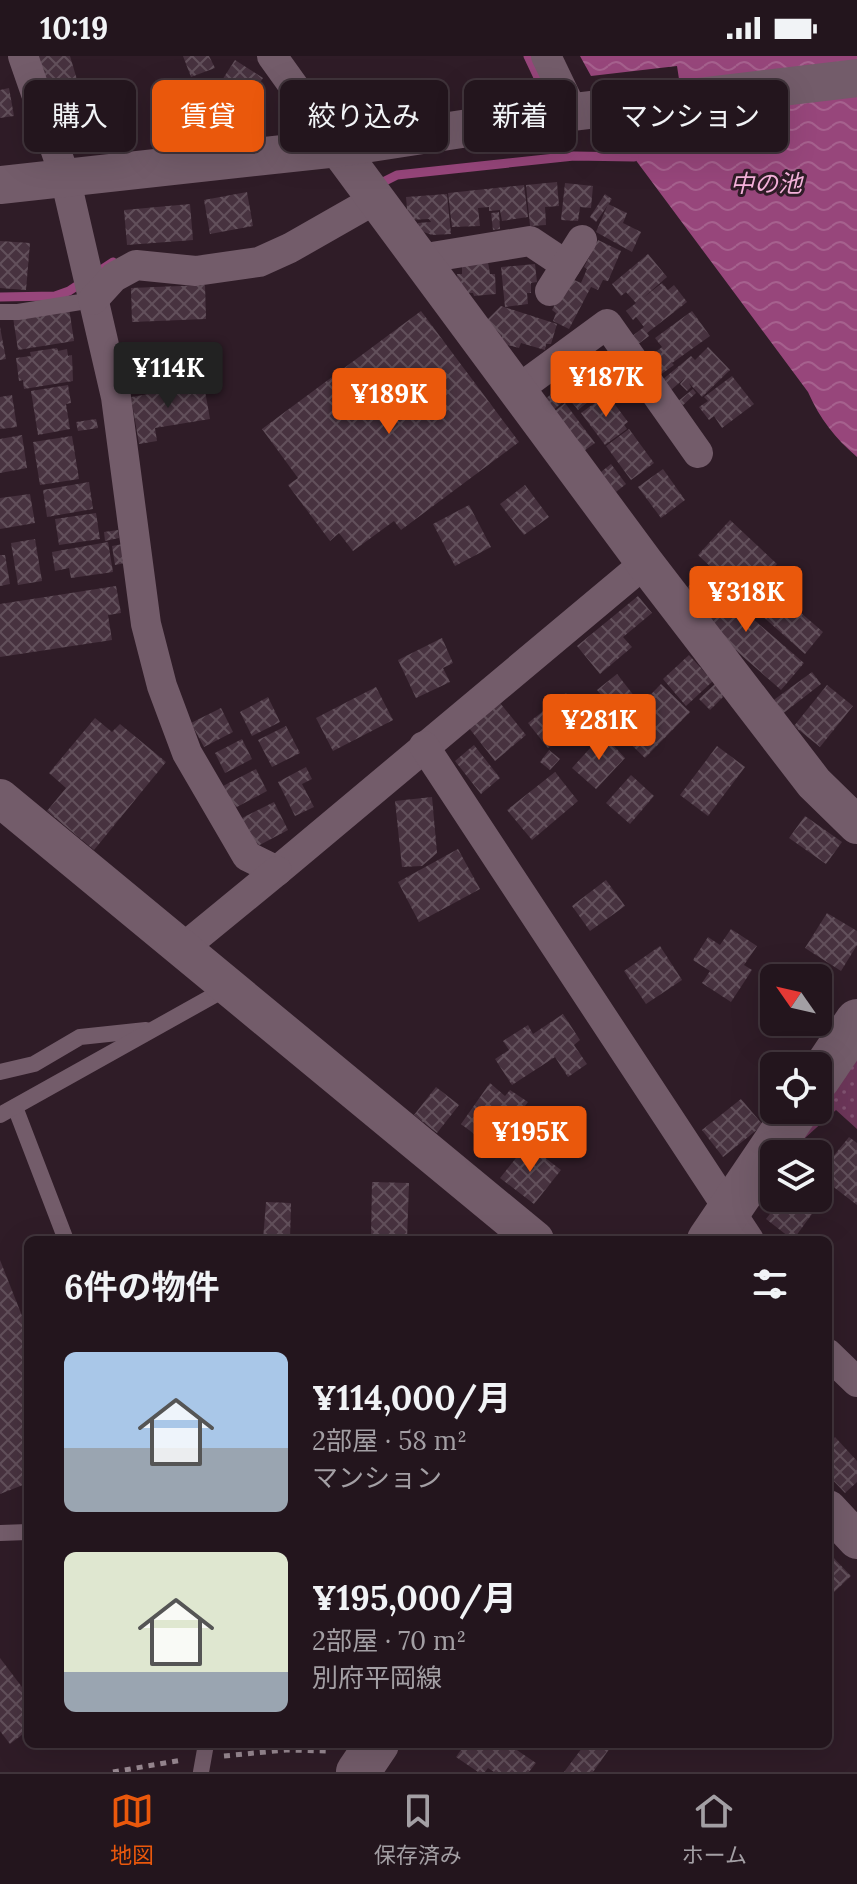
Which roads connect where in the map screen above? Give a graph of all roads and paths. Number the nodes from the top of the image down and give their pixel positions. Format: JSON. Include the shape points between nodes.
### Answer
{"nodes":[{"id":1,"x":23,"y":56,"type":"edge"},
{"id":2,"x":272,"y":56,"type":"edge"},
{"id":3,"x":546,"y":56,"type":"edge"},
{"id":4,"x":857,"y":78,"type":"edge"},
{"id":5,"x":289,"y":80,"type":"edge"},
{"id":6,"x":558,"y":80,"type":"edge"},
{"id":7,"x":576,"y":112,"type":"edge"},
{"id":8,"x":300,"y":152,"type":"edge"},
{"id":9,"x":341,"y":152,"type":"edge"},
{"id":10,"x":65,"y":177,"type":"junction"},
{"id":11,"x":0,"y":185,"type":"edge"},
{"id":12,"x":376,"y":199,"type":"junction"},
{"id":13,"x":420,"y":259,"type":"junction"},
{"id":14,"x":550,"y":291,"type":"dead end"},
{"id":15,"x":93,"y":300,"type":"junction"},
{"id":16,"x":0,"y":312,"type":"edge"},
{"id":17,"x":517,"y":390,"type":"junction"},
{"id":18,"x":698,"y":453,"type":"dead end"},
{"id":19,"x":645,"y":563,"type":"junction"},
{"id":20,"x":424,"y":746,"type":"junction"},
{"id":21,"x":0,"y":798,"type":"edge"},
{"id":22,"x":857,"y":825,"type":"edge"},
{"id":23,"x":277,"y":871,"type":"junction"},
{"id":24,"x":183,"y":948,"type":"junction"},
{"id":25,"x":229,"y":987,"type":"junction"},
{"id":26,"x":857,"y":1021,"type":"edge"},
{"id":27,"x":156,"y":1028,"type":"junction"},
{"id":28,"x":832,"y":1058,"type":"edge"},
{"id":29,"x":0,"y":1072,"type":"edge"},
{"id":30,"x":8,"y":1111,"type":"edge"},
{"id":31,"x":789,"y":1124,"type":"edge"},
{"id":32,"x":729,"y":1230,"type":"edge"},
{"id":33,"x":64,"y":1236,"type":"edge"},
{"id":34,"x":530,"y":1236,"type":"edge"},
{"id":35,"x":832,"y":1358,"type":"edge"},
{"id":36,"x":857,"y":1382,"type":"edge"},
{"id":37,"x":832,"y":1513,"type":"edge"},
{"id":38,"x":24,"y":1532,"type":"edge"},
{"id":39,"x":0,"y":1533,"type":"edge"},
{"id":40,"x":857,"y":1540,"type":"edge"},
{"id":41,"x":357,"y":1756,"type":"edge"},
{"id":42,"x":204,"y":1758,"type":"edge"},
{"id":43,"x":113,"y":1772,"type":"edge"}],
"edges":[{"from":1,"to":10,"type":"street"},
{"from":2,"to":5,"type":"street"},
{"from":3,"to":6,"type":"street"},
{"from":4,"to":7,"type":"street"},
{"from":8,"to":10,"type":"street"},
{"from":9,"to":12,"type":"street"},
{"from":10,"to":11,"type":"street"},
{"from":10,"to":15,"type":"street"},
{"from":12,"to":13,"type":"street"},
{"from":12,"to":15,"type":"street","via":[[259,262],[196,271],[136,265],[114,277]]},
{"from":13,"to":14,"type":"street","via":[[530,241],[574,253]]},
{"from":13,"to":17,"type":"street"},
{"from":15,"to":16,"type":"lane"},
{"from":15,"to":23,"type":"street","via":[[116,397],[146,624],[162,686],[187,753],[247,856]]},
{"from":17,"to":18,"type":"street","via":[[607,324]]},
{"from":17,"to":19,"type":"street"},
{"from":19,"to":20,"type":"street"},
{"from":19,"to":22,"type":"street","via":[[814,783]]},
{"from":20,"to":23,"type":"street"},
{"from":20,"to":32,"type":"street"},
{"from":21,"to":24,"type":"street"},
{"from":23,"to":24,"type":"street"},
{"from":24,"to":25,"type":"street"},
{"from":25,"to":27,"type":"lane"},
{"from":25,"to":34,"type":"street"},
{"from":26,"to":28,"type":"main road"},
{"from":27,"to":29,"type":"lane","via":[[80,1037],[34,1064]]},
{"from":27,"to":30,"type":"lane"},
{"from":30,"to":33,"type":"lane"},
{"from":31,"to":32,"type":"main road"},
{"from":35,"to":36,"type":"street"},
{"from":37,"to":40,"type":"street"},
{"from":38,"to":39,"type":"lane"},
{"from":41,"to":42,"type":"path","via":[[286,1750]]},
{"from":42,"to":43,"type":"path"}]}
